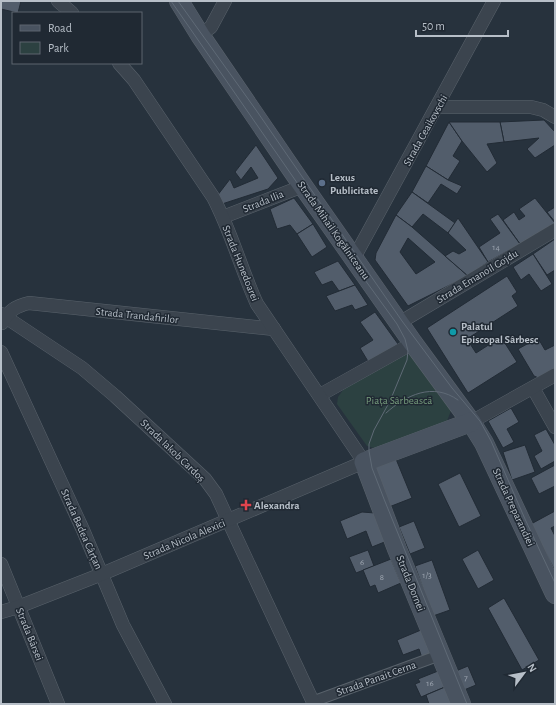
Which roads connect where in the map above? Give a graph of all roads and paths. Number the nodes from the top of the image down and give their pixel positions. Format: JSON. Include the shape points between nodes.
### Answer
{"nodes":[{"id":1,"x":58,"y":1,"type":"edge"},
{"id":2,"x":169,"y":1,"type":"edge"},
{"id":3,"x":179,"y":1,"type":"edge"},
{"id":4,"x":225,"y":1,"type":"edge"},
{"id":5,"x":494,"y":1,"type":"edge"},
{"id":6,"x":71,"y":12,"type":"edge"},
{"id":7,"x":200,"y":36,"type":"junction"},
{"id":8,"x":120,"y":64,"type":"edge"},
{"id":9,"x":437,"y":107,"type":"junction"},
{"id":10,"x":555,"y":117,"type":"edge"},
{"id":11,"x":303,"y":186,"type":"junction"},
{"id":12,"x":223,"y":217,"type":"junction"},
{"id":13,"x":555,"y":230,"type":"edge"},
{"id":14,"x":354,"y":258,"type":"junction"},
{"id":15,"x":2,"y":318,"type":"edge"},
{"id":16,"x":399,"y":323,"type":"junction"},
{"id":17,"x":274,"y":329,"type":"junction"},
{"id":18,"x":413,"y":343,"type":"junction"},
{"id":19,"x":1,"y":352,"type":"edge"},
{"id":20,"x":555,"y":375,"type":"edge"},
{"id":21,"x":533,"y":388,"type":"junction"},
{"id":22,"x":320,"y":395,"type":"junction"},
{"id":23,"x":471,"y":422,"type":"junction"},
{"id":24,"x":555,"y":427,"type":"edge"},
{"id":25,"x":364,"y":462,"type":"junction"},
{"id":26,"x":228,"y":520,"type":"junction"},
{"id":27,"x":1,"y":564,"type":"edge"},
{"id":28,"x":102,"y":574,"type":"junction"},
{"id":29,"x":555,"y":594,"type":"edge"},
{"id":30,"x":18,"y":607,"type":"junction"},
{"id":31,"x":1,"y":612,"type":"edge"},
{"id":32,"x":440,"y":655,"type":"junction"},
{"id":33,"x":313,"y":703,"type":"edge"},
{"id":34,"x":58,"y":704,"type":"edge"},
{"id":35,"x":165,"y":704,"type":"edge"},
{"id":36,"x":461,"y":704,"type":"edge"}],
"edges":[{"from":1,"to":6,"type":"street"},
{"from":2,"to":7,"type":"main road","name":"Strada Mihail Kogălniceanu"},
{"from":3,"to":7,"type":"main road","name":"Strada Mihail Kogălniceanu"},
{"from":4,"to":7,"type":"street","via":[[211,27]]},
{"from":5,"to":9,"type":"street","name":"Strada Ceaikovschi"},
{"from":7,"to":11,"type":"main road","name":"Strada Mihail Kogălniceanu"},
{"from":8,"to":12,"type":"street","name":"Strada Hunedoarei","via":[[134,80],[192,164]]},
{"from":9,"to":10,"type":"street","via":[[530,108],[543,110]]},
{"from":9,"to":14,"type":"street","name":"Strada Ceaikovschi"},
{"from":11,"to":12,"type":"street","name":"Strada Ilia"},
{"from":11,"to":14,"type":"main road","name":"Strada Mihail Kogălniceanu"},
{"from":12,"to":17,"type":"street","name":"Strada Hunedoarei","via":[[257,304]]},
{"from":13,"to":16,"type":"street","name":"Strada Emanoil Gojdu"},
{"from":14,"to":16,"type":"main road","name":"Strada Mihail Kogălniceanu"},
{"from":15,"to":17,"type":"street","name":"Strada Trandafirilor","via":[[20,305],[29,303]]},
{"from":15,"to":26,"type":"street","name":"Strada Iakob Cardoș","via":[[82,368],[115,396],[204,479],[216,494]]},
{"from":16,"to":18,"type":"main road","name":"Strada Mihail Kogălniceanu"},
{"from":17,"to":22,"type":"street","name":"Strada Hunedoarei"},
{"from":18,"to":22,"type":"street"},
{"from":18,"to":23,"type":"main road","name":"Strada Mihail Kogălniceanu"},
{"from":19,"to":28,"type":"street","name":"Strada Badea Cârțan"},
{"from":20,"to":21,"type":"street"},
{"from":21,"to":23,"type":"street"},
{"from":21,"to":24,"type":"street"},
{"from":22,"to":25,"type":"street","name":"Strada Hunedoarei"},
{"from":23,"to":25,"type":"main road"},
{"from":23,"to":29,"type":"main road","name":"Strada Preparandiei","via":[[484,443]]},
{"from":25,"to":26,"type":"street","name":"Strada Nicola Alexici"},
{"from":25,"to":32,"type":"main road","name":"Strada Dornei"},
{"from":26,"to":28,"type":"street","name":"Strada Nicola Alexici"},
{"from":26,"to":33,"type":"street","name":"Strada Iakob Cardoș"},
{"from":27,"to":30,"type":"street","name":"Strada Bârsei"},
{"from":28,"to":30,"type":"street","name":"Strada Nicola Alexici"},
{"from":28,"to":35,"type":"street","name":"Strada Badea Cârțan","via":[[123,625]]},
{"from":30,"to":31,"type":"street","name":"Strada Nicola Alexici"},
{"from":30,"to":34,"type":"street","name":"Strada Bârsei"},
{"from":32,"to":33,"type":"street","name":"Strada Panait Cerna"},
{"from":32,"to":36,"type":"main road","name":"Strada Dornei"}]}
